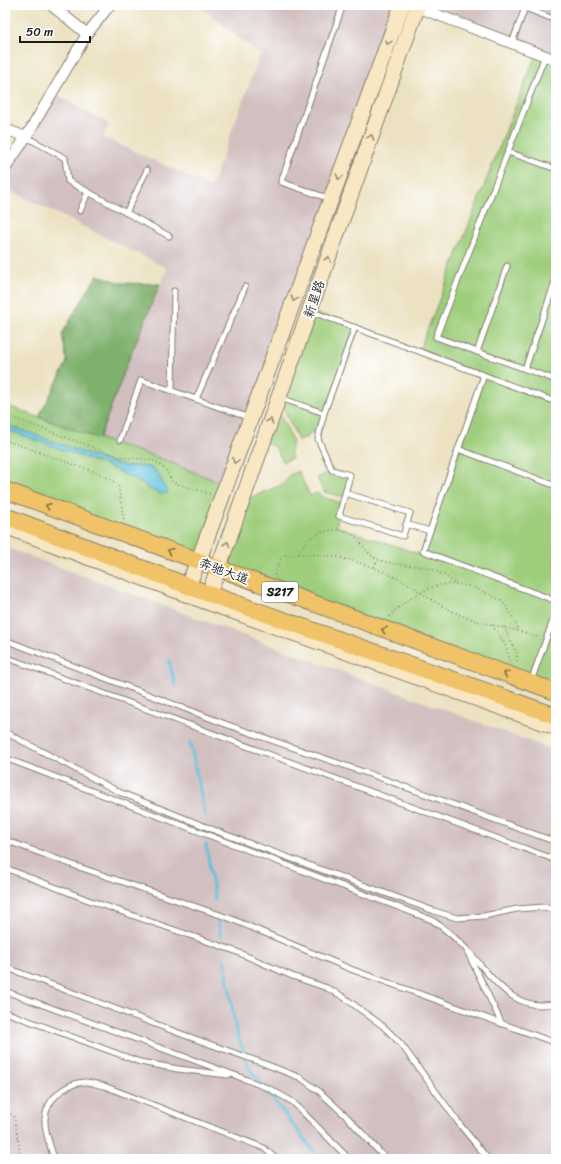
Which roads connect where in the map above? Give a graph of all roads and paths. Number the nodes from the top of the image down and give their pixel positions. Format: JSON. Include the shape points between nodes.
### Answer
{"nodes":[{"id":1,"x":51,"y":5,"type":"edge"},
{"id":2,"x":110,"y":5,"type":"edge"},
{"id":3,"x":343,"y":5,"type":"edge"},
{"id":4,"x":402,"y":5,"type":"edge"},
{"id":5,"x":417,"y":6,"type":"edge"},
{"id":6,"x":525,"y":6,"type":"edge"},
{"id":7,"x":556,"y":20,"type":"edge"},
{"id":8,"x":87,"y":34,"type":"junction"},
{"id":9,"x":512,"y":43,"type":"junction"},
{"id":10,"x":545,"y":56,"type":"junction"},
{"id":11,"x":556,"y":60,"type":"edge"},
{"id":12,"x":5,"y":129,"type":"edge"},
{"id":13,"x":26,"y":137,"type":"junction"},
{"id":14,"x":508,"y":152,"type":"junction"},
{"id":15,"x":5,"y":169,"type":"edge"},
{"id":16,"x":556,"y":169,"type":"edge"},
{"id":17,"x":147,"y":170,"type":"dead end"},
{"id":18,"x":88,"y":192,"type":"junction"},
{"id":19,"x":330,"y":200,"type":"junction"},
{"id":20,"x":80,"y":211,"type":"dead end"},
{"id":21,"x":126,"y":213,"type":"junction"},
{"id":22,"x":169,"y":236,"type":"dead end"},
{"id":23,"x":507,"y":266,"type":"dead end"},
{"id":24,"x":556,"y":279,"type":"edge"},
{"id":25,"x":245,"y":287,"type":"dead end"},
{"id":26,"x":174,"y":292,"type":"dead end"},
{"id":27,"x":310,"y":311,"type":"junction"},
{"id":28,"x":355,"y":327,"type":"junction"},
{"id":29,"x":477,"y":352,"type":"junction"},
{"id":30,"x":525,"y":369,"type":"junction"},
{"id":31,"x":484,"y":375,"type":"junction"},
{"id":32,"x":556,"y":380,"type":"edge"},
{"id":33,"x":172,"y":390,"type":"junction"},
{"id":34,"x":279,"y":398,"type":"junction"},
{"id":35,"x":196,"y":399,"type":"junction"},
{"id":36,"x":556,"y":402,"type":"edge"},
{"id":37,"x":324,"y":413,"type":"junction"},
{"id":38,"x":5,"y":415,"type":"edge"},
{"id":39,"x":251,"y":418,"type":"junction"},
{"id":40,"x":5,"y":440,"type":"edge"},
{"id":41,"x":120,"y":440,"type":"dead end"},
{"id":42,"x":458,"y":450,"type":"junction"},
{"id":43,"x":556,"y":486,"type":"edge"},
{"id":44,"x":5,"y":490,"type":"edge"},
{"id":45,"x":345,"y":493,"type":"junction"},
{"id":46,"x":222,"y":498,"type":"junction"},
{"id":47,"x":5,"y":516,"type":"edge"},
{"id":48,"x":406,"y":524,"type":"junction"},
{"id":49,"x":5,"y":526,"type":"edge"},
{"id":50,"x":430,"y":531,"type":"junction"},
{"id":51,"x":127,"y":536,"type":"junction"},
{"id":52,"x":299,"y":553,"type":"junction"},
{"id":53,"x":378,"y":560,"type":"junction"},
{"id":54,"x":198,"y":562,"type":"junction"},
{"id":55,"x":374,"y":568,"type":"junction"},
{"id":56,"x":218,"y":569,"type":"junction"},
{"id":57,"x":456,"y":584,"type":"junction"},
{"id":58,"x":179,"y":585,"type":"junction"},
{"id":59,"x":268,"y":588,"type":"junction"},
{"id":60,"x":420,"y":592,"type":"junction"},
{"id":61,"x":210,"y":594,"type":"junction"},
{"id":62,"x":556,"y":601,"type":"edge"},
{"id":63,"x":556,"y":612,"type":"edge"},
{"id":64,"x":492,"y":625,"type":"junction"},
{"id":65,"x":504,"y":627,"type":"junction"},
{"id":66,"x":381,"y":629,"type":"junction"},
{"id":67,"x":518,"y":630,"type":"junction"},
{"id":68,"x":5,"y":640,"type":"edge"},
{"id":69,"x":546,"y":640,"type":"junction"},
{"id":70,"x":556,"y":644,"type":"edge"},
{"id":71,"x":5,"y":657,"type":"edge"},
{"id":72,"x":519,"y":679,"type":"junction"},
{"id":73,"x":556,"y":692,"type":"edge"},
{"id":74,"x":556,"y":716,"type":"edge"},
{"id":75,"x":556,"y":727,"type":"edge"},
{"id":76,"x":5,"y":732,"type":"edge"},
{"id":77,"x":5,"y":758,"type":"edge"},
{"id":78,"x":5,"y":840,"type":"edge"},
{"id":79,"x":556,"y":842,"type":"edge"},
{"id":80,"x":556,"y":860,"type":"edge"},
{"id":81,"x":5,"y":868,"type":"edge"},
{"id":82,"x":556,"y":910,"type":"edge"},
{"id":83,"x":466,"y":949,"type":"junction"},
{"id":84,"x":5,"y":967,"type":"edge"},
{"id":85,"x":5,"y":991,"type":"edge"},
{"id":86,"x":556,"y":1002,"type":"edge"},
{"id":87,"x":5,"y":1012,"type":"edge"},
{"id":88,"x":502,"y":1024,"type":"junction"},
{"id":89,"x":556,"y":1043,"type":"edge"},
{"id":90,"x":237,"y":1076,"type":"junction"},
{"id":91,"x":5,"y":1108,"type":"edge"},
{"id":92,"x":18,"y":1159,"type":"edge"},
{"id":93,"x":54,"y":1159,"type":"edge"},
{"id":94,"x":276,"y":1159,"type":"edge"},
{"id":95,"x":349,"y":1159,"type":"edge"},
{"id":96,"x":386,"y":1159,"type":"edge"},
{"id":97,"x":488,"y":1159,"type":"edge"}],
"edges":[{"from":1,"to":8,"type":"street"},
{"from":2,"to":8,"type":"street"},
{"from":3,"to":19,"type":"lane","via":[[281,182]]},
{"from":4,"to":19,"type":"main road","name":"新星路","one_way":true},
{"from":5,"to":9,"type":"street"},
{"from":27,"to":5,"type":"main road","name":"新星路","one_way":true},
{"from":6,"to":7,"type":"lane"},
{"from":6,"to":9,"type":"lane"},
{"from":8,"to":13,"type":"street"},
{"from":9,"to":10,"type":"street"},
{"from":10,"to":11,"type":"street"},
{"from":10,"to":14,"type":"lane"},
{"from":12,"to":13,"type":"street"},
{"from":13,"to":15,"type":"street"},
{"from":13,"to":18,"type":"lane","via":[[65,158],[68,181]]},
{"from":14,"to":16,"type":"lane"},
{"from":14,"to":29,"type":"lane","via":[[436,337]]},
{"from":17,"to":21,"type":"lane"},
{"from":18,"to":20,"type":"lane"},
{"from":18,"to":21,"type":"lane"},
{"from":19,"to":39,"type":"main road","name":"新星路","one_way":true},
{"from":21,"to":22,"type":"lane"},
{"from":23,"to":29,"type":"lane"},
{"from":24,"to":30,"type":"lane"},
{"from":25,"to":35,"type":"lane"},
{"from":26,"to":33,"type":"lane"},
{"from":27,"to":28,"type":"lane"},
{"from":27,"to":34,"type":"main road","name":"新星路"},
{"from":28,"to":31,"type":"lane"},
{"from":28,"to":37,"type":"lane"},
{"from":29,"to":30,"type":"lane"},
{"from":30,"to":32,"type":"lane"},
{"from":31,"to":36,"type":"lane"},
{"from":31,"to":42,"type":"lane"},
{"from":33,"to":35,"type":"lane"},
{"from":33,"to":41,"type":"lane","via":[[141,380]]},
{"from":34,"to":37,"type":"lane"},
{"from":56,"to":34,"type":"main road","name":"新星路","one_way":true},
{"from":35,"to":39,"type":"lane"},
{"from":37,"to":45,"type":"lane","via":[[318,439],[332,470],[350,475]]},
{"from":38,"to":46,"type":"path","via":[[119,457],[152,460],[162,466],[172,482]]},
{"from":39,"to":46,"type":"main road","name":"新星路","one_way":true},
{"from":40,"to":51,"type":"path","via":[[103,475],[118,484]]},
{"from":42,"to":43,"type":"lane"},
{"from":42,"to":50,"type":"lane"},
{"from":51,"to":44,"type":"main road","name":"奔驰大道","number":"S217","one_way":true},
{"from":45,"to":48,"type":"lane","via":[[410,512]]},
{"from":45,"to":48,"type":"lane","via":[[339,516],[403,536]]},
{"from":46,"to":54,"type":"main road","name":"新星路"},
{"from":47,"to":58,"type":"main road","name":"奔驰大道","number":"S217"},
{"from":48,"to":50,"type":"lane"},
{"from":49,"to":58,"type":"main road"},
{"from":50,"to":62,"type":"lane","via":[[423,551]]},
{"from":54,"to":51,"type":"main road","name":"奔驰大道","number":"S217","one_way":true},
{"from":52,"to":53,"type":"path","via":[[306,541],[316,535],[324,531],[342,530],[351,534],[368,554]]},
{"from":52,"to":55,"type":"path","via":[[337,556]]},
{"from":52,"to":59,"type":"path","via":[[282,556]]},
{"from":53,"to":55,"type":"path"},
{"from":53,"to":57,"type":"path","via":[[438,572]]},
{"from":54,"to":56,"type":"main road","name":"奔驰大道","number":"S217"},
{"from":54,"to":58,"type":"main road","name":"新星路"},
{"from":55,"to":60,"type":"path","via":[[411,585]]},
{"from":56,"to":59,"type":"main road","name":"奔驰大道","number":"S217"},
{"from":56,"to":61,"type":"main road","name":"新星路"},
{"from":57,"to":60,"type":"path","via":[[435,586]]},
{"from":57,"to":67,"type":"path","via":[[474,588],[501,601],[510,612]]},
{"from":58,"to":61,"type":"main road","name":"奔驰大道","number":"S217"},
{"from":58,"to":75,"type":"main road"},
{"from":59,"to":66,"type":"main road","name":"奔驰大道","number":"S217"},
{"from":60,"to":64,"type":"path","via":[[460,615]]},
{"from":60,"to":66,"type":"path","via":[[396,608]]},
{"from":61,"to":74,"type":"main road","name":"奔驰大道","number":"S217"},
{"from":63,"to":69,"type":"lane"},
{"from":64,"to":65,"type":"path"},
{"from":64,"to":72,"type":"path"},
{"from":65,"to":67,"type":"path"},
{"from":65,"to":72,"type":"path","via":[[517,654]]},
{"from":72,"to":66,"type":"main road","name":"奔驰大道","number":"S217","one_way":true},
{"from":67,"to":69,"type":"path"},
{"from":68,"to":79,"type":"lane","via":[[228,725]]},
{"from":69,"to":70,"type":"path"},
{"from":69,"to":72,"type":"lane"},
{"from":71,"to":80,"type":"lane"},
{"from":72,"to":73,"type":"main road","name":"奔驰大道","number":"S217"},
{"from":76,"to":82,"type":"lane","via":[[119,792],[224,834],[434,911],[457,918],[484,916],[517,909],[544,907]]},
{"from":77,"to":83,"type":"lane","via":[[432,920]]},
{"from":78,"to":88,"type":"lane","via":[[229,918],[353,970]]},
{"from":81,"to":97,"type":"lane","via":[[235,951],[342,996],[383,1026],[401,1044]]},
{"from":83,"to":86,"type":"lane","via":[[511,996],[536,1005]]},
{"from":83,"to":88,"type":"lane"},
{"from":84,"to":96,"type":"lane","via":[[300,1078],[347,1117]]},
{"from":85,"to":90,"type":"lane"},
{"from":87,"to":90,"type":"lane","via":[[140,1062]]},
{"from":88,"to":89,"type":"lane"},
{"from":90,"to":95,"type":"lane","via":[[293,1102]]},
{"from":91,"to":92,"type":"path","via":[[14,1117],[19,1144]]},
{"from":93,"to":94,"type":"lane","via":[[45,1120],[48,1106],[57,1094],[70,1086],[86,1082],[104,1086],[237,1137],[264,1148]]}]}
